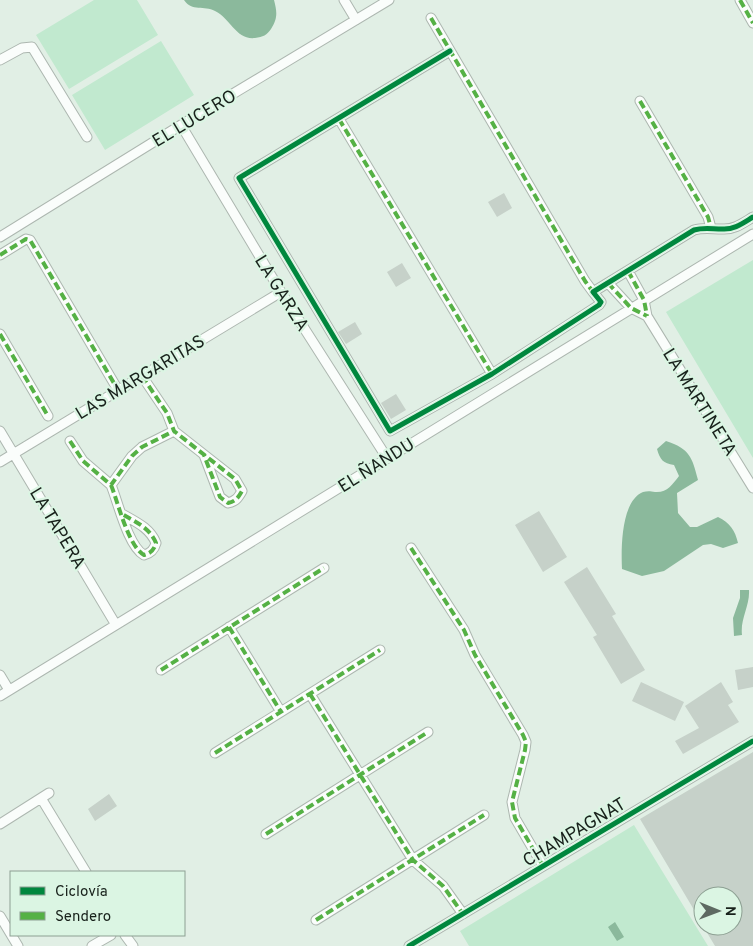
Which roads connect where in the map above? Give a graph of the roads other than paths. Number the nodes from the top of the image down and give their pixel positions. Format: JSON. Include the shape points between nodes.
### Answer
{"nodes":[{"id":1,"x":344,"y":0,"type":"edge"},
{"id":2,"x":389,"y":0,"type":"edge"},
{"id":3,"x":740,"y":0,"type":"edge"},
{"id":4,"x":430,"y":18,"type":"dead end"},
{"id":5,"x":356,"y":20,"type":"junction"},
{"id":6,"x":753,"y":23,"type":"edge"},
{"id":7,"x":450,"y":51,"type":"junction"},
{"id":8,"x":0,"y":60,"type":"edge"},
{"id":9,"x":640,"y":101,"type":"dead end"},
{"id":10,"x":339,"y":119,"type":"junction"},
{"id":11,"x":181,"y":125,"type":"junction"},
{"id":12,"x":87,"y":137,"type":"dead end"},
{"id":13,"x":753,"y":217,"type":"edge"},
{"id":14,"x":711,"y":228,"type":"junction"},
{"id":15,"x":753,"y":234,"type":"edge"},
{"id":16,"x":0,"y":237,"type":"edge"},
{"id":17,"x":0,"y":255,"type":"edge"},
{"id":18,"x":628,"y":272,"type":"junction"},
{"id":19,"x":608,"y":283,"type":"junction"},
{"id":20,"x":281,"y":292,"type":"junction"},
{"id":21,"x":593,"y":292,"type":"junction"},
{"id":22,"x":644,"y":300,"type":"junction"},
{"id":23,"x":631,"y":308,"type":"junction"},
{"id":24,"x":647,"y":316,"type":"junction"},
{"id":25,"x":0,"y":334,"type":"edge"},
{"id":26,"x":492,"y":374,"type":"junction"},
{"id":27,"x":142,"y":376,"type":"junction"},
{"id":28,"x":118,"y":390,"type":"junction"},
{"id":29,"x":48,"y":416,"type":"dead end"},
{"id":30,"x":0,"y":431,"type":"edge"},
{"id":31,"x":174,"y":431,"type":"junction"},
{"id":32,"x":70,"y":441,"type":"dead end"},
{"id":33,"x":13,"y":454,"type":"junction"},
{"id":34,"x":204,"y":455,"type":"junction"},
{"id":35,"x":387,"y":458,"type":"junction"},
{"id":36,"x":0,"y":462,"type":"edge"},
{"id":37,"x":111,"y":485,"type":"junction"},
{"id":38,"x":753,"y":488,"type":"edge"},
{"id":39,"x":122,"y":514,"type":"junction"},
{"id":40,"x":411,"y":548,"type":"dead end"},
{"id":41,"x":324,"y":568,"type":"dead end"},
{"id":42,"x":116,"y":625,"type":"junction"},
{"id":43,"x":229,"y":627,"type":"junction"},
{"id":44,"x":380,"y":650,"type":"dead end"},
{"id":45,"x":161,"y":670,"type":"dead end"},
{"id":46,"x":0,"y":675,"type":"edge"},
{"id":47,"x":9,"y":690,"type":"junction"},
{"id":48,"x":310,"y":694,"type":"junction"},
{"id":49,"x":0,"y":696,"type":"edge"},
{"id":50,"x":281,"y":712,"type":"junction"},
{"id":51,"x":428,"y":732,"type":"dead end"},
{"id":52,"x":753,"y":741,"type":"edge"},
{"id":53,"x":215,"y":753,"type":"dead end"},
{"id":54,"x":359,"y":775,"type":"junction"},
{"id":55,"x":49,"y":793,"type":"dead end"},
{"id":56,"x":41,"y":798,"type":"junction"},
{"id":57,"x":484,"y":815,"type":"dead end"},
{"id":58,"x":0,"y":824,"type":"edge"},
{"id":59,"x":266,"y":834,"type":"dead end"},
{"id":60,"x":412,"y":860,"type":"junction"},
{"id":61,"x":543,"y":866,"type":"junction"},
{"id":62,"x":85,"y":871,"type":"edge"},
{"id":63,"x":463,"y":914,"type":"junction"},
{"id":64,"x":0,"y":916,"type":"edge"},
{"id":65,"x":316,"y":920,"type":"dead end"},
{"id":66,"x":10,"y":933,"type":"edge"},
{"id":67,"x":109,"y":936,"type":"edge"},
{"id":68,"x":92,"y":946,"type":"edge"},
{"id":69,"x":409,"y":946,"type":"edge"}],
"edges":[{"from":1,"to":5,"type":"street"},
{"from":2,"to":5,"type":"street","name":"EL LUCERO"},
{"from":3,"to":6,"type":"street"},
{"from":4,"to":7,"type":"street"},
{"from":5,"to":11,"type":"street","name":"EL LUCERO"},
{"from":7,"to":10,"type":"street"},
{"from":7,"to":21,"type":"street"},
{"from":8,"to":12,"type":"street","via":[[22,48],[32,48]]},
{"from":9,"to":14,"type":"street","via":[[708,217]]},
{"from":10,"to":26,"type":"street"},
{"from":10,"to":26,"type":"street","via":[[239,178],[390,432]]},
{"from":11,"to":16,"type":"street","name":"EL LUCERO"},
{"from":11,"to":20,"type":"street","name":"LA GARZA"},
{"from":13,"to":14,"type":"street","via":[[730,229]]},
{"from":14,"to":18,"type":"street","via":[[694,230]]},
{"from":15,"to":22,"type":"street","name":"EL ÑANDU"},
{"from":17,"to":28,"type":"street","via":[[30,240]]},
{"from":18,"to":19,"type":"street"},
{"from":18,"to":22,"type":"street"},
{"from":19,"to":21,"type":"street"},
{"from":19,"to":23,"type":"street"},
{"from":20,"to":27,"type":"street","name":"LAS MARGARITAS"},
{"from":20,"to":35,"type":"street","name":"LA GARZA"},
{"from":21,"to":26,"type":"street","via":[[600,305]]},
{"from":22,"to":23,"type":"street","name":"EL ÑANDU"},
{"from":22,"to":24,"type":"street"},
{"from":23,"to":24,"type":"street"},
{"from":23,"to":35,"type":"street","name":"EL ÑANDU"},
{"from":24,"to":38,"type":"street","name":"LA MARTINETA"},
{"from":25,"to":29,"type":"street"},
{"from":27,"to":28,"type":"street","name":"LAS MARGARITAS"},
{"from":27,"to":31,"type":"street","via":[[167,413]]},
{"from":28,"to":33,"type":"street","name":"LAS MARGARITAS"},
{"from":30,"to":33,"type":"street","name":"LA TAPERA"},
{"from":31,"to":34,"type":"street"},
{"from":31,"to":37,"type":"street","via":[[142,446]]},
{"from":32,"to":37,"type":"street","via":[[83,461]]},
{"from":33,"to":36,"type":"street","name":"LAS MARGARITAS"},
{"from":33,"to":42,"type":"street","name":"LA TAPERA"},
{"from":34,"to":34,"type":"street","via":[[238,483],[242,491],[239,498],[228,503],[220,497]]},
{"from":35,"to":42,"type":"street","name":"EL ÑANDU"},
{"from":37,"to":39,"type":"street"},
{"from":39,"to":39,"type":"street","via":[[139,552],[149,553],[156,543],[153,536]]},
{"from":40,"to":61,"type":"street","via":[[464,630],[475,656],[526,742],[513,810]]},
{"from":41,"to":43,"type":"street"},
{"from":42,"to":47,"type":"street","name":"EL ÑANDU"},
{"from":43,"to":45,"type":"street"},
{"from":43,"to":50,"type":"street"},
{"from":44,"to":48,"type":"street"},
{"from":46,"to":47,"type":"street"},
{"from":47,"to":49,"type":"street","name":"EL ÑANDU"},
{"from":48,"to":50,"type":"street"},
{"from":48,"to":54,"type":"street"},
{"from":50,"to":53,"type":"street"},
{"from":51,"to":54,"type":"street"},
{"from":52,"to":61,"type":"street","name":"CHAMPAGNAT"},
{"from":54,"to":59,"type":"street"},
{"from":54,"to":60,"type":"street"},
{"from":55,"to":56,"type":"street"},
{"from":56,"to":58,"type":"street"},
{"from":56,"to":62,"type":"street"},
{"from":57,"to":60,"type":"street"},
{"from":60,"to":63,"type":"street","via":[[444,886]]},
{"from":60,"to":65,"type":"street"},
{"from":61,"to":63,"type":"street","name":"CHAMPAGNAT"},
{"from":63,"to":69,"type":"street","name":"CHAMPAGNAT"},
{"from":64,"to":66,"type":"street"},
{"from":67,"to":68,"type":"street"}]}
